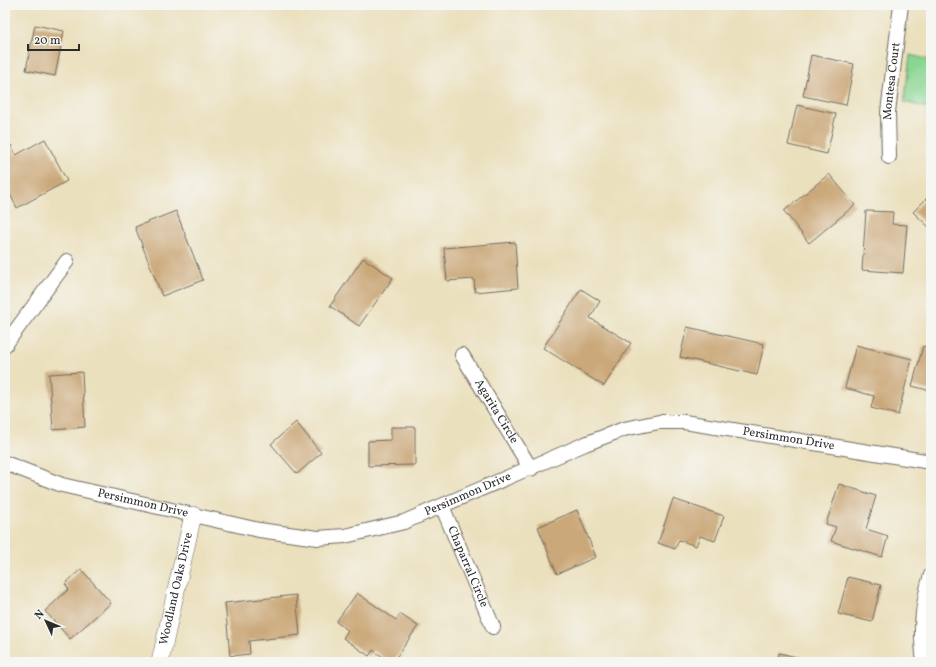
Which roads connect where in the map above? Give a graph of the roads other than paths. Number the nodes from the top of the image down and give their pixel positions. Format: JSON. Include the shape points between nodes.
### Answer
{"nodes":[{"id":1,"x":901,"y":5,"type":"edge"},
{"id":2,"x":889,"y":157,"type":"dead end"},
{"id":3,"x":67,"y":261,"type":"dead end"},
{"id":4,"x":5,"y":345,"type":"edge"},
{"id":5,"x":462,"y":355,"type":"dead end"},
{"id":6,"x":931,"y":462,"type":"edge"},
{"id":7,"x":5,"y":463,"type":"edge"},
{"id":8,"x":531,"y":468,"type":"junction"},
{"id":9,"x":442,"y":506,"type":"junction"},
{"id":10,"x":193,"y":515,"type":"junction"},
{"id":11,"x":931,"y":575,"type":"edge"},
{"id":12,"x":493,"y":627,"type":"dead end"},
{"id":13,"x":160,"y":662,"type":"edge"},
{"id":14,"x":924,"y":662,"type":"edge"}],
"edges":[{"from":1,"to":2,"type":"street","name":"Montesa Court","via":[[888,112]]},
{"from":3,"to":4,"type":"street"},
{"from":5,"to":8,"type":"street","name":"Agarita Circle"},
{"from":6,"to":8,"type":"street","name":"Persimmon Drive","via":[[684,422],[659,422],[624,429]]},
{"from":7,"to":10,"type":"street","name":"Persimmon Drive","via":[[62,485]]},
{"from":8,"to":9,"type":"street","name":"Persimmon Drive"},
{"from":9,"to":10,"type":"street","name":"Persimmon Drive","via":[[380,529],[318,538],[259,530]]},
{"from":9,"to":12,"type":"street","name":"Chaparral Circle"},
{"from":10,"to":13,"type":"street","name":"Woodland Oaks Drive"},
{"from":11,"to":14,"type":"street","via":[[924,612]]}]}
